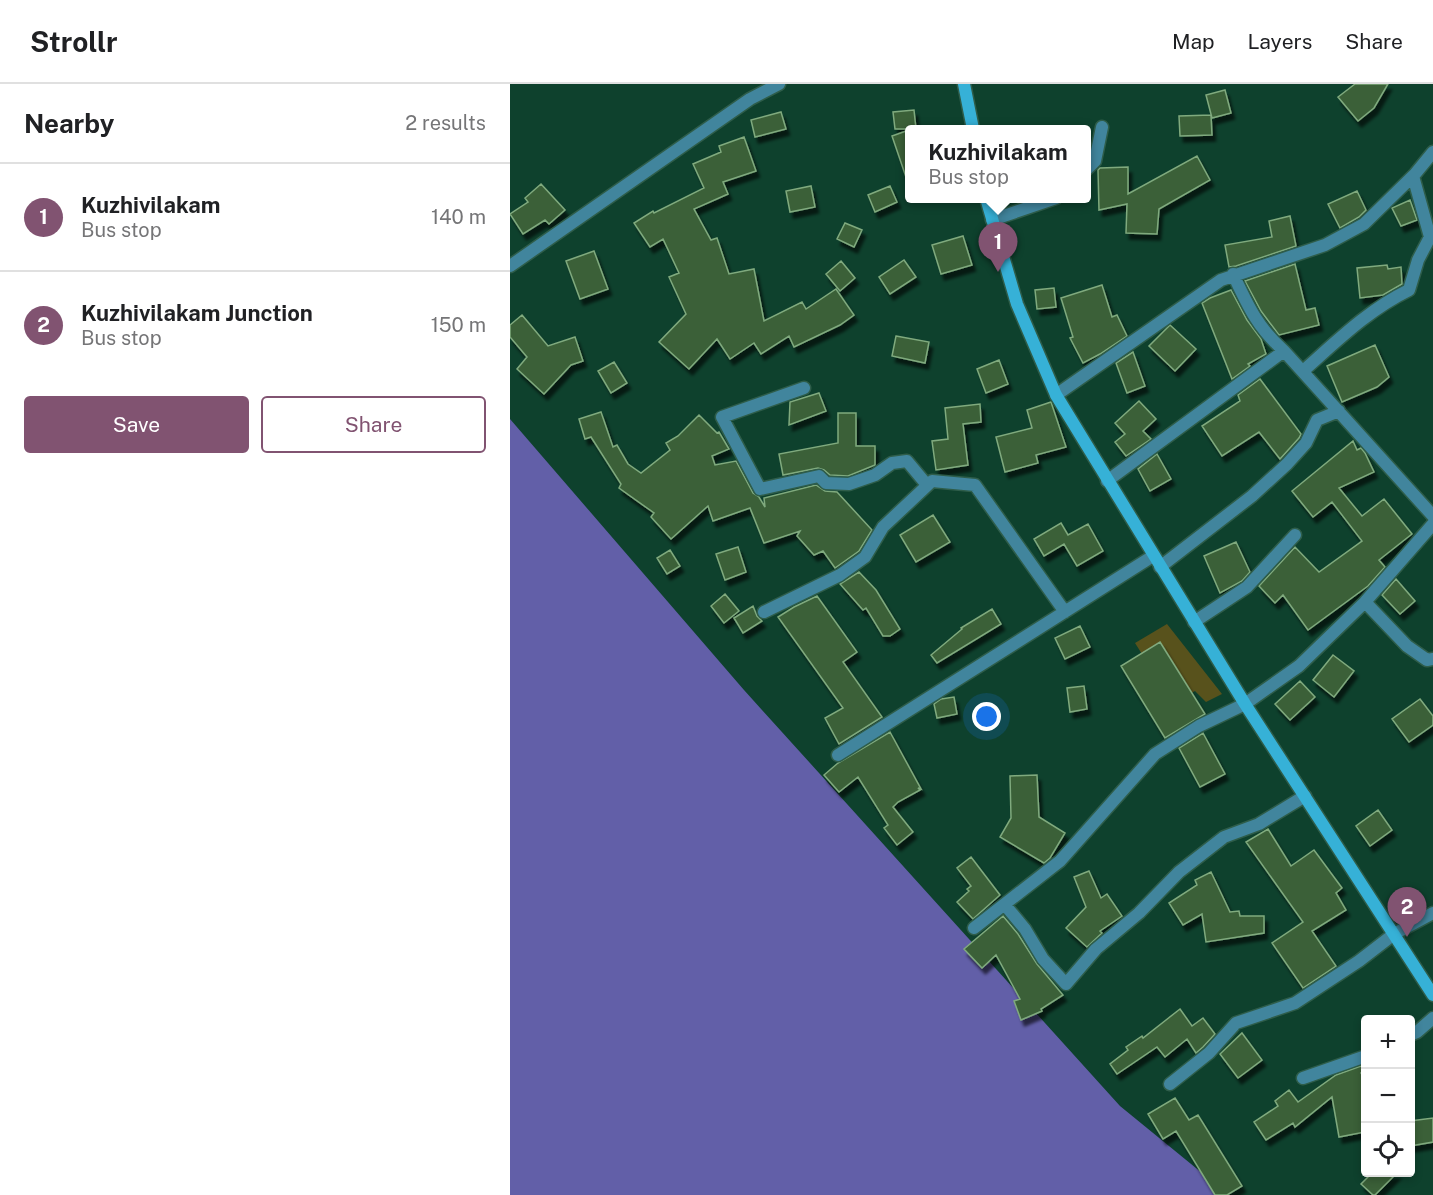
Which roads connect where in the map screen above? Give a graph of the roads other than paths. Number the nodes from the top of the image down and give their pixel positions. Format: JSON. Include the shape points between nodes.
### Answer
{"nodes":[{"id":1,"x":779,"y":84,"type":"edge"},
{"id":2,"x":964,"y":84,"type":"edge"},
{"id":3,"x":972,"y":125,"type":"edge"},
{"id":4,"x":1102,"y":127,"type":"dead end"},
{"id":5,"x":1433,"y":152,"type":"edge"},
{"id":6,"x":1091,"y":165,"type":"edge"},
{"id":7,"x":1413,"y":176,"type":"junction"},
{"id":8,"x":987,"y":203,"type":"edge"},
{"id":9,"x":1041,"y":203,"type":"edge"},
{"id":10,"x":992,"y":220,"type":"junction"},
{"id":11,"x":510,"y":266,"type":"edge"},
{"id":12,"x":1233,"y":274,"type":"junction"},
{"id":13,"x":1284,"y":351,"type":"junction"},
{"id":14,"x":1303,"y":371,"type":"junction"},
{"id":15,"x":804,"y":388,"type":"dead end"},
{"id":16,"x":1056,"y":395,"type":"junction"},
{"id":17,"x":1339,"y":411,"type":"junction"},
{"id":18,"x":1107,"y":481,"type":"junction"},
{"id":19,"x":927,"y":486,"type":"junction"},
{"id":20,"x":1433,"y":516,"type":"edge"},
{"id":21,"x":1433,"y":524,"type":"edge"},
{"id":22,"x":1295,"y":536,"type":"dead end"},
{"id":23,"x":1157,"y":561,"type":"junction"},
{"id":24,"x":1365,"y":602,"type":"junction"},
{"id":25,"x":764,"y":612,"type":"dead end"},
{"id":26,"x":1065,"y":612,"type":"junction"},
{"id":27,"x":1194,"y":622,"type":"junction"},
{"id":28,"x":1433,"y":659,"type":"edge"},
{"id":29,"x":1245,"y":704,"type":"junction"},
{"id":30,"x":838,"y":755,"type":"dead end"},
{"id":31,"x":1305,"y":796,"type":"junction"},
{"id":32,"x":1005,"y":905,"type":"junction"},
{"id":33,"x":1433,"y":913,"type":"edge"},
{"id":34,"x":974,"y":928,"type":"dead end"},
{"id":35,"x":1394,"y":934,"type":"junction"},
{"id":36,"x":1433,"y":995,"type":"edge"},
{"id":37,"x":1433,"y":1018,"type":"edge"},
{"id":38,"x":1415,"y":1033,"type":"edge"},
{"id":39,"x":1361,"y":1057,"type":"edge"},
{"id":40,"x":1303,"y":1078,"type":"dead end"},
{"id":41,"x":1170,"y":1084,"type":"dead end"}],
"edges":[{"from":1,"to":11,"type":"street","via":[[750,99]]},
{"from":2,"to":3,"type":"main road"},
{"from":4,"to":6,"type":"street"},
{"from":5,"to":7,"type":"street"},
{"from":7,"to":12,"type":"street","via":[[1365,224],[1325,245]]},
{"from":7,"to":14,"type":"street","via":[[1430,237],[1409,290],[1361,319]]},
{"from":8,"to":10,"type":"main road"},
{"from":9,"to":10,"type":"street"},
{"from":10,"to":16,"type":"main road","via":[[1017,304]]},
{"from":12,"to":13,"type":"street","via":[[1255,319]]},
{"from":12,"to":16,"type":"street"},
{"from":13,"to":14,"type":"street"},
{"from":13,"to":18,"type":"street"},
{"from":14,"to":17,"type":"street"},
{"from":15,"to":19,"type":"street","via":[[722,417],[760,489],[819,476],[826,483],[849,484],[875,476],[892,463],[907,461]]},
{"from":16,"to":18,"type":"main road"},
{"from":17,"to":20,"type":"street"},
{"from":17,"to":23,"type":"street","via":[[1317,420],[1306,443],[1252,496]]},
{"from":18,"to":23,"type":"main road"},
{"from":19,"to":25,"type":"street","via":[[883,527],[865,556],[840,575]]},
{"from":19,"to":26,"type":"street","via":[[932,481],[975,486]]},
{"from":21,"to":24,"type":"street"},
{"from":22,"to":27,"type":"street","via":[[1247,587]]},
{"from":23,"to":26,"type":"street"},
{"from":23,"to":27,"type":"main road"},
{"from":24,"to":28,"type":"street","via":[[1407,646],[1427,660]]},
{"from":24,"to":29,"type":"street","via":[[1299,666]]},
{"from":26,"to":30,"type":"street"},
{"from":27,"to":29,"type":"main road"},
{"from":29,"to":31,"type":"main road"},
{"from":29,"to":32,"type":"street","via":[[1199,726],[1155,754],[1060,861]]},
{"from":31,"to":32,"type":"street","via":[[1259,824],[1224,837],[1179,872],[1096,949],[1066,984]]},
{"from":31,"to":35,"type":"main road"},
{"from":32,"to":34,"type":"street"},
{"from":33,"to":35,"type":"street"},
{"from":35,"to":36,"type":"main road"},
{"from":35,"to":41,"type":"street","via":[[1295,1003],[1236,1023],[1209,1053]]},
{"from":37,"to":38,"type":"street"},
{"from":39,"to":40,"type":"street"}]}
